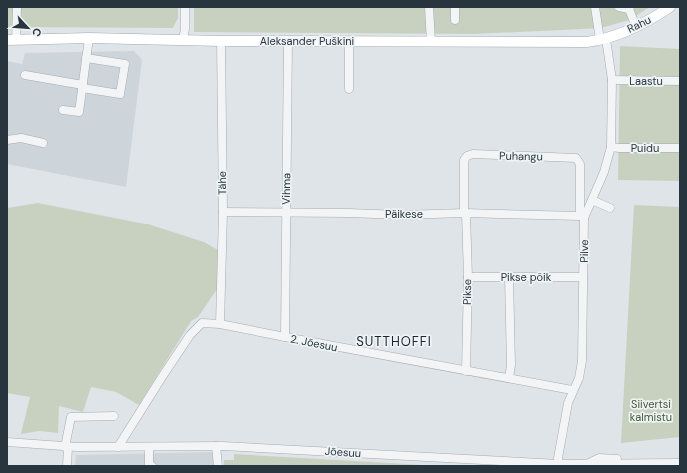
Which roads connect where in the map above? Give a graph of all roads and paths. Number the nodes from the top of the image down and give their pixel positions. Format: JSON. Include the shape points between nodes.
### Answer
{"nodes":[{"id":1,"x":17,"y":7,"type":"edge"},
{"id":2,"x":185,"y":7,"type":"edge"},
{"id":3,"x":430,"y":7,"type":"edge"},
{"id":4,"x":455,"y":7,"type":"edge"},
{"id":5,"x":595,"y":7,"type":"edge"},
{"id":6,"x":619,"y":7,"type":"edge"},
{"id":7,"x":670,"y":7,"type":"edge"},
{"id":8,"x":630,"y":8,"type":"edge"},
{"id":9,"x":455,"y":20,"type":"dead end"},
{"id":10,"x":636,"y":27,"type":"junction"},
{"id":11,"x":89,"y":38,"type":"junction"},
{"id":12,"x":183,"y":39,"type":"junction"},
{"id":13,"x":603,"y":39,"type":"junction"},
{"id":14,"x":11,"y":40,"type":"edge"},
{"id":15,"x":221,"y":41,"type":"junction"},
{"id":16,"x":288,"y":41,"type":"junction"},
{"id":17,"x":349,"y":41,"type":"junction"},
{"id":18,"x":431,"y":42,"type":"junction"},
{"id":19,"x":86,"y":58,"type":"junction"},
{"id":20,"x":25,"y":75,"type":"dead end"},
{"id":21,"x":612,"y":80,"type":"junction"},
{"id":22,"x":680,"y":81,"type":"edge"},
{"id":23,"x":82,"y":87,"type":"junction"},
{"id":24,"x":349,"y":89,"type":"dead end"},
{"id":25,"x":63,"y":110,"type":"dead end"},
{"id":26,"x":7,"y":140,"type":"edge"},
{"id":27,"x":43,"y":143,"type":"dead end"},
{"id":28,"x":611,"y":147,"type":"junction"},
{"id":29,"x":680,"y":148,"type":"edge"},
{"id":30,"x":467,"y":156,"type":"joint"},
{"id":31,"x":592,"y":200,"type":"junction"},
{"id":32,"x":610,"y":208,"type":"dead end"},
{"id":33,"x":223,"y":212,"type":"junction"},
{"id":34,"x":285,"y":213,"type":"junction"},
{"id":35,"x":465,"y":213,"type":"junction"},
{"id":36,"x":582,"y":217,"type":"junction"},
{"id":37,"x":468,"y":277,"type":"junction"},
{"id":38,"x":509,"y":277,"type":"junction"},
{"id":39,"x":583,"y":277,"type":"junction"},
{"id":40,"x":220,"y":324,"type":"junction"},
{"id":41,"x":284,"y":337,"type":"junction"},
{"id":42,"x":466,"y":371,"type":"junction"},
{"id":43,"x":509,"y":378,"type":"junction"},
{"id":44,"x":572,"y":390,"type":"junction"},
{"id":45,"x":114,"y":416,"type":"dead end"},
{"id":46,"x":7,"y":442,"type":"edge"},
{"id":47,"x":216,"y":446,"type":"junction"},
{"id":48,"x":66,"y":447,"type":"junction"},
{"id":49,"x":118,"y":447,"type":"junction"},
{"id":50,"x":150,"y":447,"type":"junction"},
{"id":51,"x":680,"y":463,"type":"edge"},
{"id":52,"x":510,"y":464,"type":"edge"},
{"id":53,"x":558,"y":464,"type":"junction"},
{"id":54,"x":666,"y":465,"type":"edge"},
{"id":55,"x":67,"y":466,"type":"edge"},
{"id":56,"x":152,"y":466,"type":"edge"},
{"id":57,"x":218,"y":466,"type":"edge"}],
"edges":[{"from":1,"to":14,"type":"street"},
{"from":2,"to":12,"type":"street"},
{"from":3,"to":18,"type":"street"},
{"from":4,"to":9,"type":"street"},
{"from":5,"to":13,"type":"street","name":"Pilve"},
{"from":6,"to":8,"type":"street"},
{"from":7,"to":10,"type":"main road","name":"Rahu"},
{"from":8,"to":10,"type":"street"},
{"from":10,"to":13,"type":"main road","name":"Rahu"},
{"from":11,"to":12,"type":"main road","name":"Aleksander Puškini"},
{"from":11,"to":14,"type":"main road","name":"Aleksander Puškini"},
{"from":11,"to":19,"type":"street"},
{"from":12,"to":15,"type":"main road","name":"Aleksander Puškini"},
{"from":13,"to":18,"type":"main road","name":"Aleksander Puškini","via":[[587,42]]},
{"from":13,"to":21,"type":"street","name":"Pilve"},
{"from":15,"to":16,"type":"main road","name":"Aleksander Puškini"},
{"from":15,"to":33,"type":"street","name":"Tähe"},
{"from":16,"to":17,"type":"main road","name":"Aleksander Puškini"},
{"from":16,"to":34,"type":"street","name":"Vihma"},
{"from":17,"to":18,"type":"main road","name":"Aleksander Puškini"},
{"from":17,"to":24,"type":"street"},
{"from":19,"to":23,"type":"street"},
{"from":19,"to":23,"type":"street","via":[[125,64],[120,94]]},
{"from":20,"to":23,"type":"street"},
{"from":21,"to":22,"type":"street","name":"Laastu"},
{"from":21,"to":28,"type":"street","name":"Pilve"},
{"from":23,"to":25,"type":"street","via":[[79,112]]},
{"from":26,"to":27,"type":"street","via":[[21,138]]},
{"from":28,"to":29,"type":"street","name":"Puidu"},
{"from":28,"to":31,"type":"street","name":"Pilve"},
{"from":30,"to":35,"type":"street","name":"Pikse","via":[[464,160]]},
{"from":30,"to":36,"type":"street","name":"Puhangu","via":[[473,154],[576,158],[580,164]]},
{"from":31,"to":32,"type":"street"},
{"from":31,"to":36,"type":"street","name":"Pilve"},
{"from":33,"to":34,"type":"street","name":"Päikese"},
{"from":33,"to":40,"type":"street","name":"Tähe"},
{"from":34,"to":35,"type":"street","name":"Päikese"},
{"from":34,"to":41,"type":"street","name":"Vihma"},
{"from":35,"to":36,"type":"street","name":"Päikese"},
{"from":35,"to":37,"type":"street","name":"Pikse"},
{"from":36,"to":39,"type":"street","name":"Pilve"},
{"from":37,"to":38,"type":"street","name":"Pikse põik"},
{"from":37,"to":42,"type":"street","name":"Pikse"},
{"from":38,"to":39,"type":"street","name":"Pikse põik"},
{"from":38,"to":43,"type":"street"},
{"from":39,"to":44,"type":"street","name":"Pilve","via":[[582,361],[579,378]]},
{"from":40,"to":41,"type":"street","name":"2. Jõesuu"},
{"from":40,"to":49,"type":"street","name":"2. Jõesuu","via":[[202,324],[190,335]]},
{"from":41,"to":42,"type":"street","name":"2. Jõesuu"},
{"from":42,"to":43,"type":"street","name":"2. Jõesuu"},
{"from":43,"to":44,"type":"street","name":"2. Jõesuu"},
{"from":44,"to":53,"type":"street","name":"Pilve","via":[[565,416]]},
{"from":45,"to":48,"type":"street","via":[[71,417]]},
{"from":46,"to":48,"type":"street","name":"Jõesuu"},
{"from":47,"to":50,"type":"street","name":"Jõesuu"},
{"from":47,"to":52,"type":"street","name":"Jõesuu"},
{"from":47,"to":57,"type":"street"},
{"from":48,"to":49,"type":"street","name":"Jõesuu"},
{"from":48,"to":55,"type":"street"},
{"from":49,"to":50,"type":"street","name":"Jõesuu"},
{"from":50,"to":56,"type":"street","via":[[149,464]]},
{"from":51,"to":54,"type":"street","name":"Jõesuu"},
{"from":52,"to":53,"type":"street","name":"Jõesuu"},
{"from":53,"to":54,"type":"street","name":"Jõesuu"}]}
